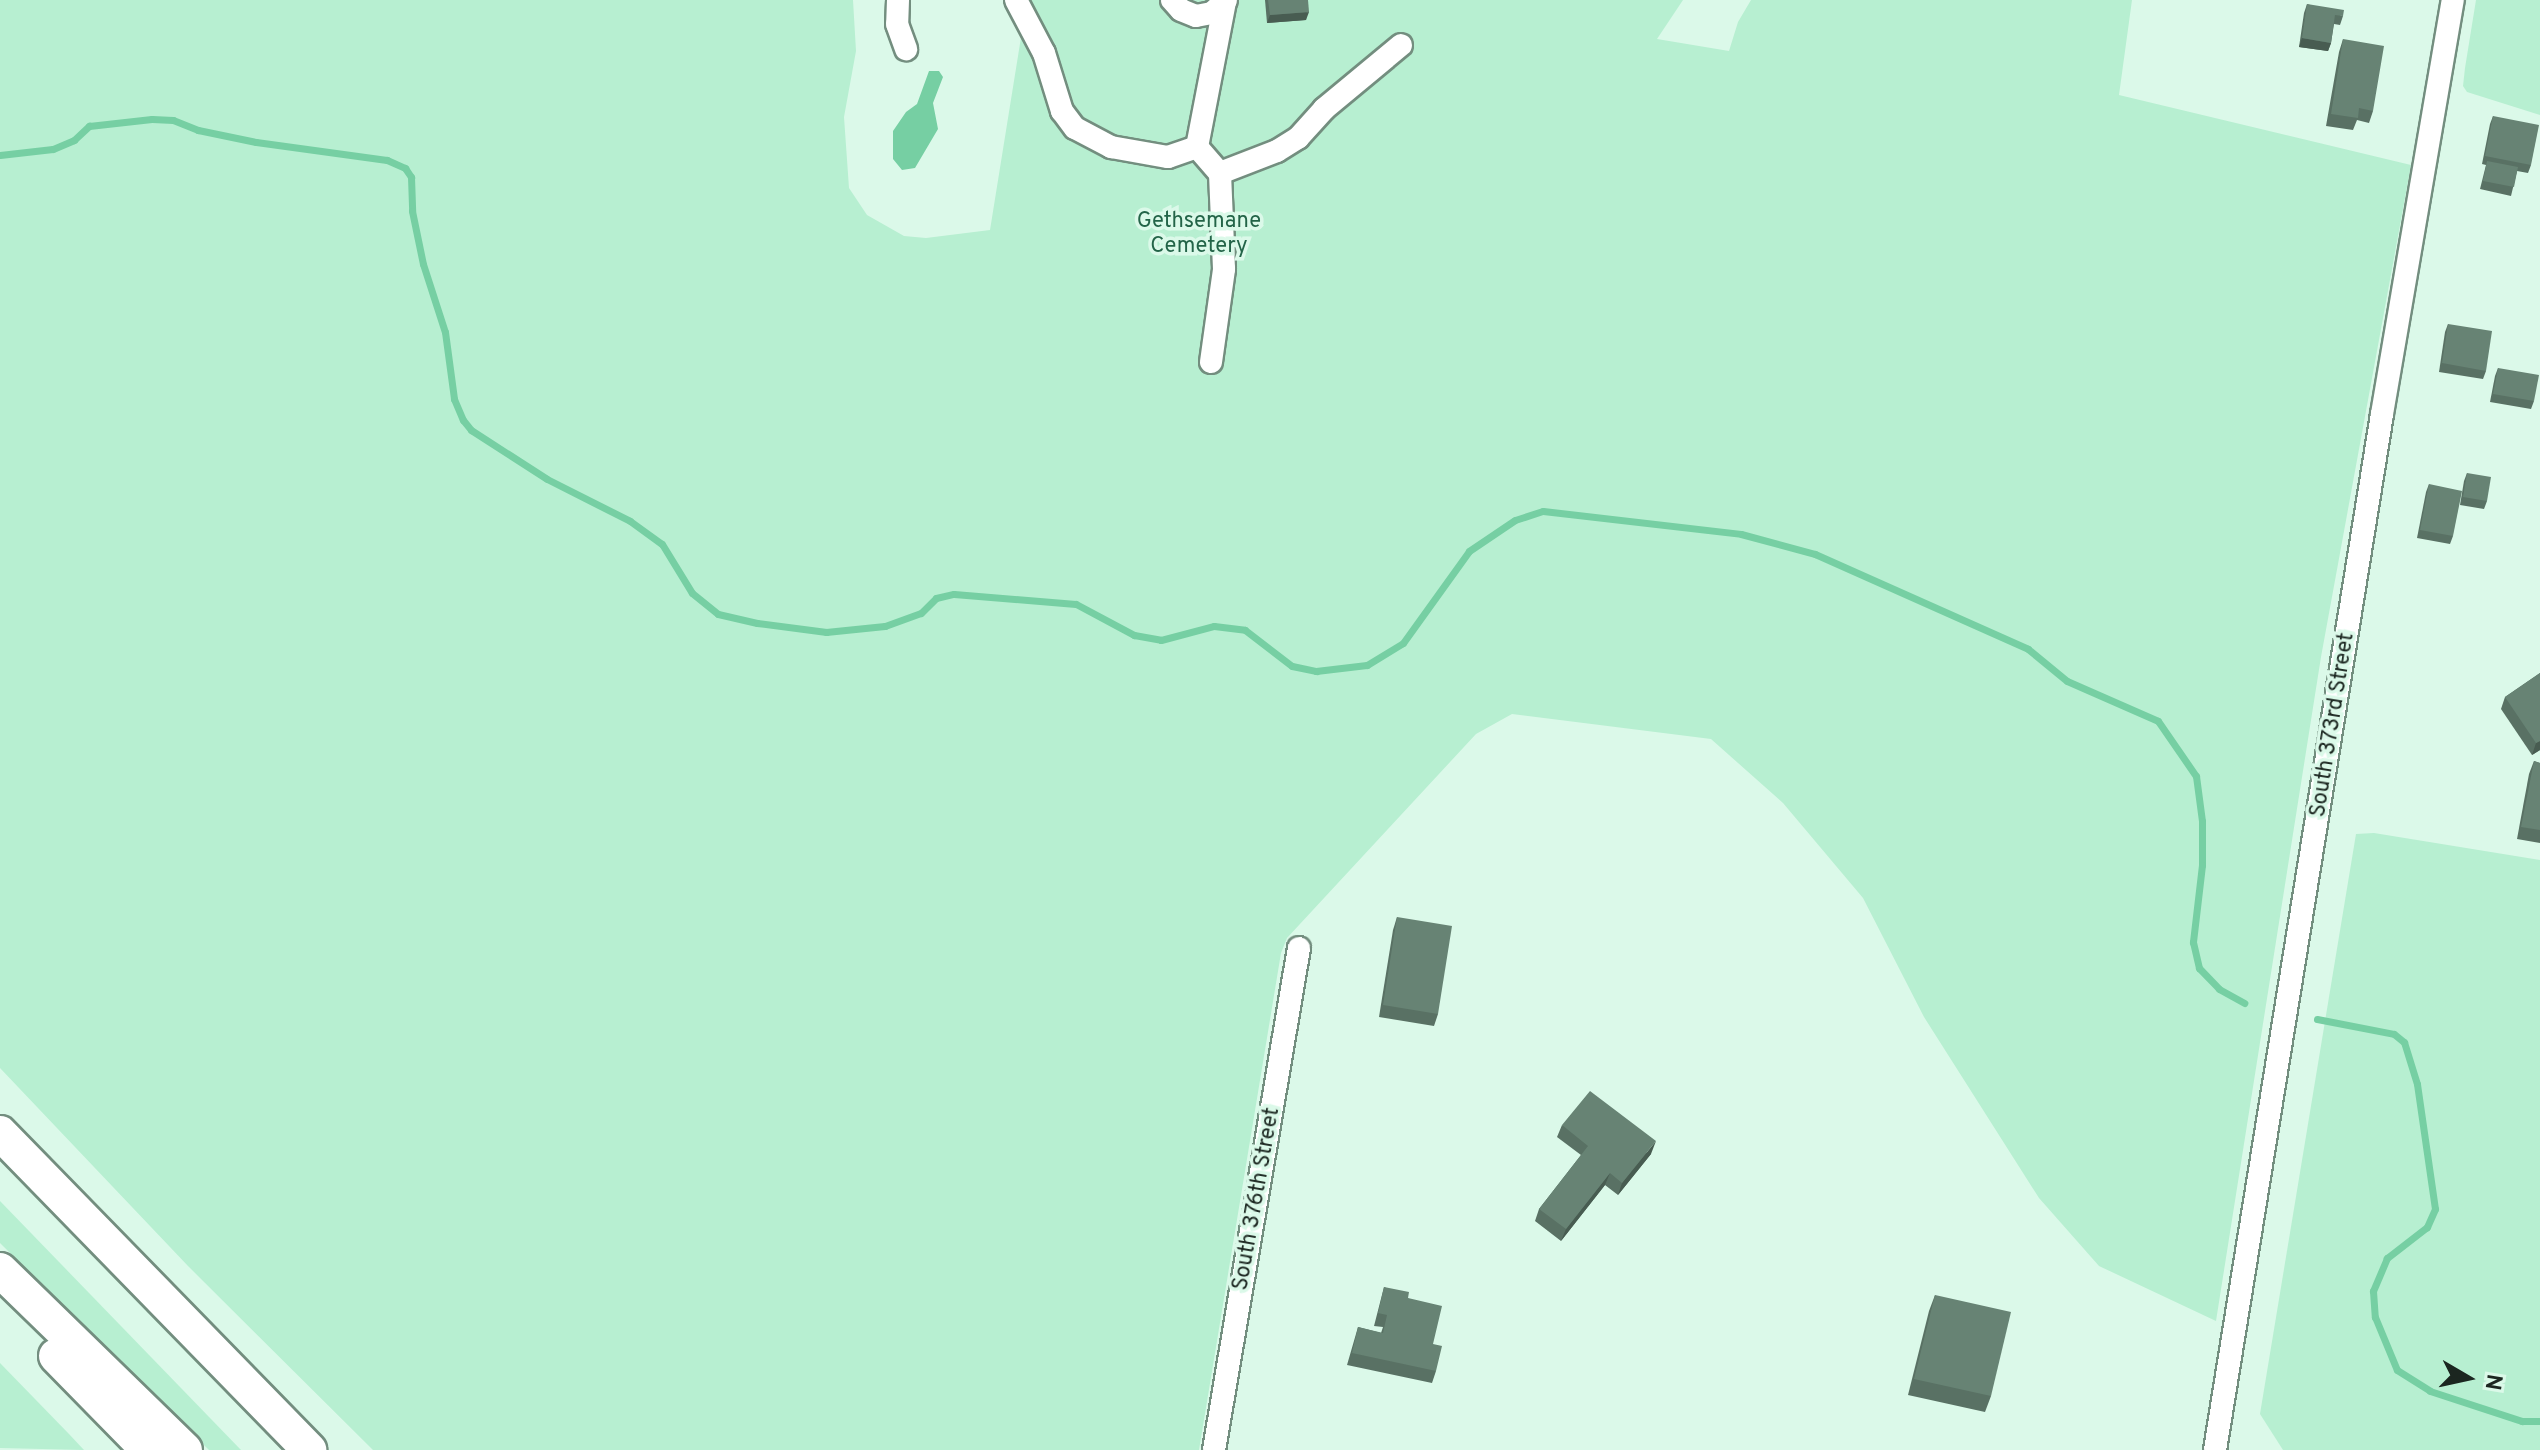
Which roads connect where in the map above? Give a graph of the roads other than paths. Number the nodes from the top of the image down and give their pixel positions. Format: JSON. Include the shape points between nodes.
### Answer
{"nodes":[{"id":1,"x":898,"y":0,"type":"edge"},
{"id":2,"x":1172,"y":0,"type":"edge"},
{"id":3,"x":2453,"y":0,"type":"edge"},
{"id":4,"x":1225,"y":1,"type":"edge"},
{"id":5,"x":1013,"y":3,"type":"edge"},
{"id":6,"x":1401,"y":45,"type":"dead end"},
{"id":7,"x":906,"y":49,"type":"dead end"},
{"id":8,"x":1197,"y":147,"type":"junction"},
{"id":9,"x":1220,"y":173,"type":"junction"},
{"id":10,"x":1211,"y":362,"type":"dead end"},
{"id":11,"x":1299,"y":948,"type":"dead end"},
{"id":12,"x":0,"y":1133,"type":"edge"},
{"id":13,"x":0,"y":1270,"type":"edge"},
{"id":14,"x":0,"y":1298,"type":"edge"},
{"id":15,"x":148,"y":1450,"type":"edge"},
{"id":16,"x":185,"y":1450,"type":"edge"},
{"id":17,"x":309,"y":1450,"type":"edge"},
{"id":18,"x":1214,"y":1450,"type":"edge"},
{"id":19,"x":2215,"y":1450,"type":"edge"}],
"edges":[{"from":1,"to":7,"type":"street","via":[[897,24]]},
{"from":2,"to":4,"type":"street","via":[[1196,16],[1212,13]]},
{"from":3,"to":19,"type":"street","name":"South 373rd Street"},
{"from":4,"to":8,"type":"street"},
{"from":5,"to":8,"type":"street","via":[[1044,53],[1062,111],[1075,128],[1098,143],[1153,156],[1178,156]]},
{"from":6,"to":9,"type":"street","via":[[1287,145]]},
{"from":8,"to":9,"type":"street"},
{"from":9,"to":10,"type":"street","via":[[1224,269]]},
{"from":11,"to":18,"type":"street","name":"South 376th Street"},
{"from":12,"to":17,"type":"highway"},
{"from":13,"to":16,"type":"highway"},
{"from":14,"to":15,"type":"highway"}]}
